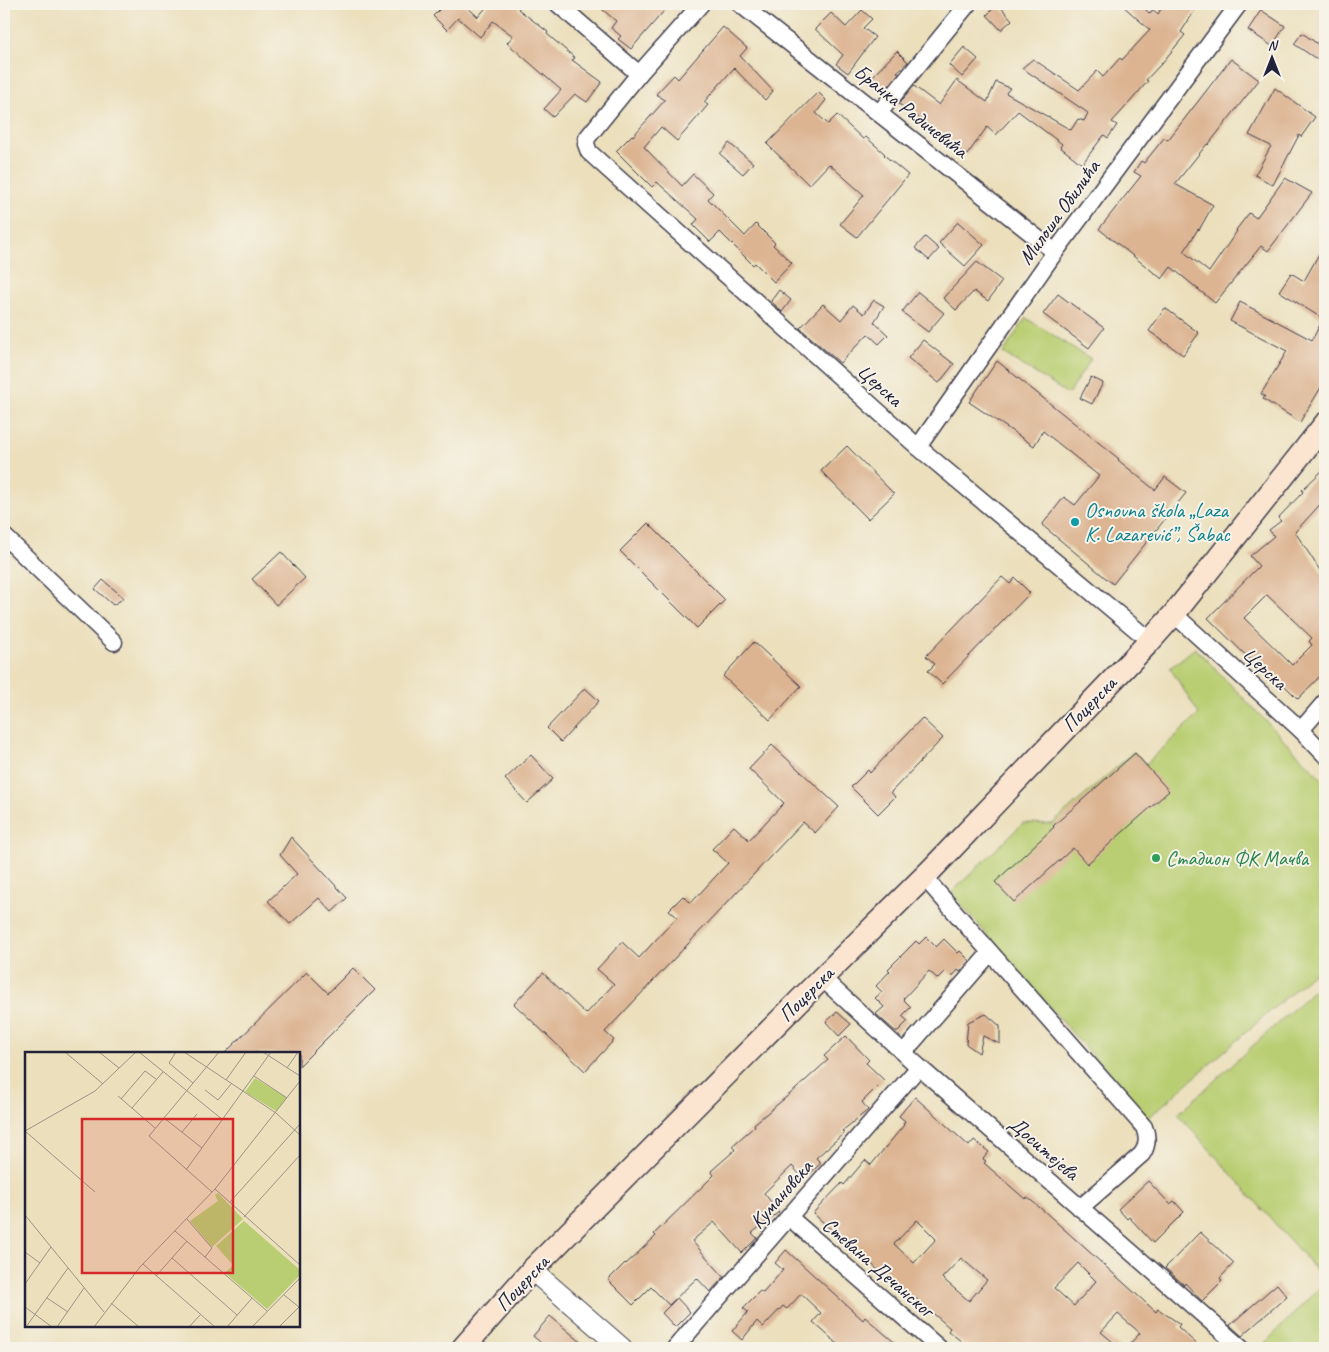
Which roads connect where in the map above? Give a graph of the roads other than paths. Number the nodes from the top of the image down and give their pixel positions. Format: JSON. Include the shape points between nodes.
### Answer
{"nodes":[{"id":1,"x":558,"y":4,"type":"edge"},
{"id":2,"x":701,"y":4,"type":"edge"},
{"id":3,"x":740,"y":4,"type":"edge"},
{"id":4,"x":968,"y":4,"type":"edge"},
{"id":5,"x":1237,"y":4,"type":"edge"},
{"id":6,"x":639,"y":74,"type":"junction"},
{"id":7,"x":879,"y":113,"type":"junction"},
{"id":8,"x":1055,"y":252,"type":"junction"},
{"id":9,"x":1325,"y":424,"type":"edge"},
{"id":10,"x":918,"y":448,"type":"junction"},
{"id":11,"x":4,"y":536,"type":"edge"},
{"id":12,"x":1174,"y":614,"type":"junction"},
{"id":13,"x":1150,"y":640,"type":"junction"},
{"id":14,"x":114,"y":642,"type":"dead end"},
{"id":15,"x":1325,"y":702,"type":"edge"},
{"id":16,"x":1301,"y":730,"type":"junction"},
{"id":17,"x":1325,"y":755,"type":"edge"},
{"id":18,"x":924,"y":878,"type":"junction"},
{"id":19,"x":990,"y":953,"type":"junction"},
{"id":20,"x":822,"y":978,"type":"junction"},
{"id":21,"x":903,"y":1053,"type":"junction"},
{"id":22,"x":919,"y":1067,"type":"junction"},
{"id":23,"x":1080,"y":1208,"type":"junction"},
{"id":24,"x":789,"y":1217,"type":"junction"},
{"id":25,"x":532,"y":1270,"type":"junction"},
{"id":26,"x":463,"y":1348,"type":"edge"},
{"id":27,"x":622,"y":1348,"type":"edge"},
{"id":28,"x":675,"y":1348,"type":"edge"},
{"id":29,"x":939,"y":1348,"type":"edge"},
{"id":30,"x":1240,"y":1348,"type":"edge"}],
"edges":[{"from":1,"to":6,"type":"street"},
{"from":2,"to":6,"type":"street"},
{"from":3,"to":7,"type":"street","name":"Бранка Радичевића"},
{"from":4,"to":7,"type":"street"},
{"from":5,"to":8,"type":"street","name":"Милоша Обилића"},
{"from":6,"to":10,"type":"street","name":"Церска","via":[[587,138],[589,152]]},
{"from":7,"to":8,"type":"street","name":"Бранка Радичевића"},
{"from":8,"to":10,"type":"street","name":"Милоша Обилића"},
{"from":9,"to":12,"type":"main road","name":"Поцерска"},
{"from":10,"to":13,"type":"street","name":"Церска"},
{"from":11,"to":14,"type":"street"},
{"from":12,"to":13,"type":"main road","name":"Поцерска"},
{"from":12,"to":16,"type":"street","name":"Церска"},
{"from":13,"to":18,"type":"main road","name":"Поцерска"},
{"from":15,"to":16,"type":"street"},
{"from":16,"to":17,"type":"street","name":"Церска"},
{"from":18,"to":19,"type":"street"},
{"from":18,"to":20,"type":"main road","name":"Поцерска"},
{"from":19,"to":21,"type":"street"},
{"from":19,"to":23,"type":"street","via":[[1147,1134],[1147,1145],[1142,1154]]},
{"from":20,"to":21,"type":"street","name":"Доситејева"},
{"from":20,"to":25,"type":"main road","name":"Поцерска"},
{"from":21,"to":22,"type":"street","name":"Доситејева"},
{"from":22,"to":23,"type":"street","name":"Доситејева"},
{"from":22,"to":24,"type":"street","name":"Кумановска"},
{"from":23,"to":30,"type":"street","name":"Доситејева"},
{"from":24,"to":28,"type":"street","name":"Кумановска"},
{"from":24,"to":29,"type":"street","name":"Стевана Дечанског"},
{"from":25,"to":26,"type":"main road","name":"Поцерска"},
{"from":25,"to":27,"type":"street"}]}
